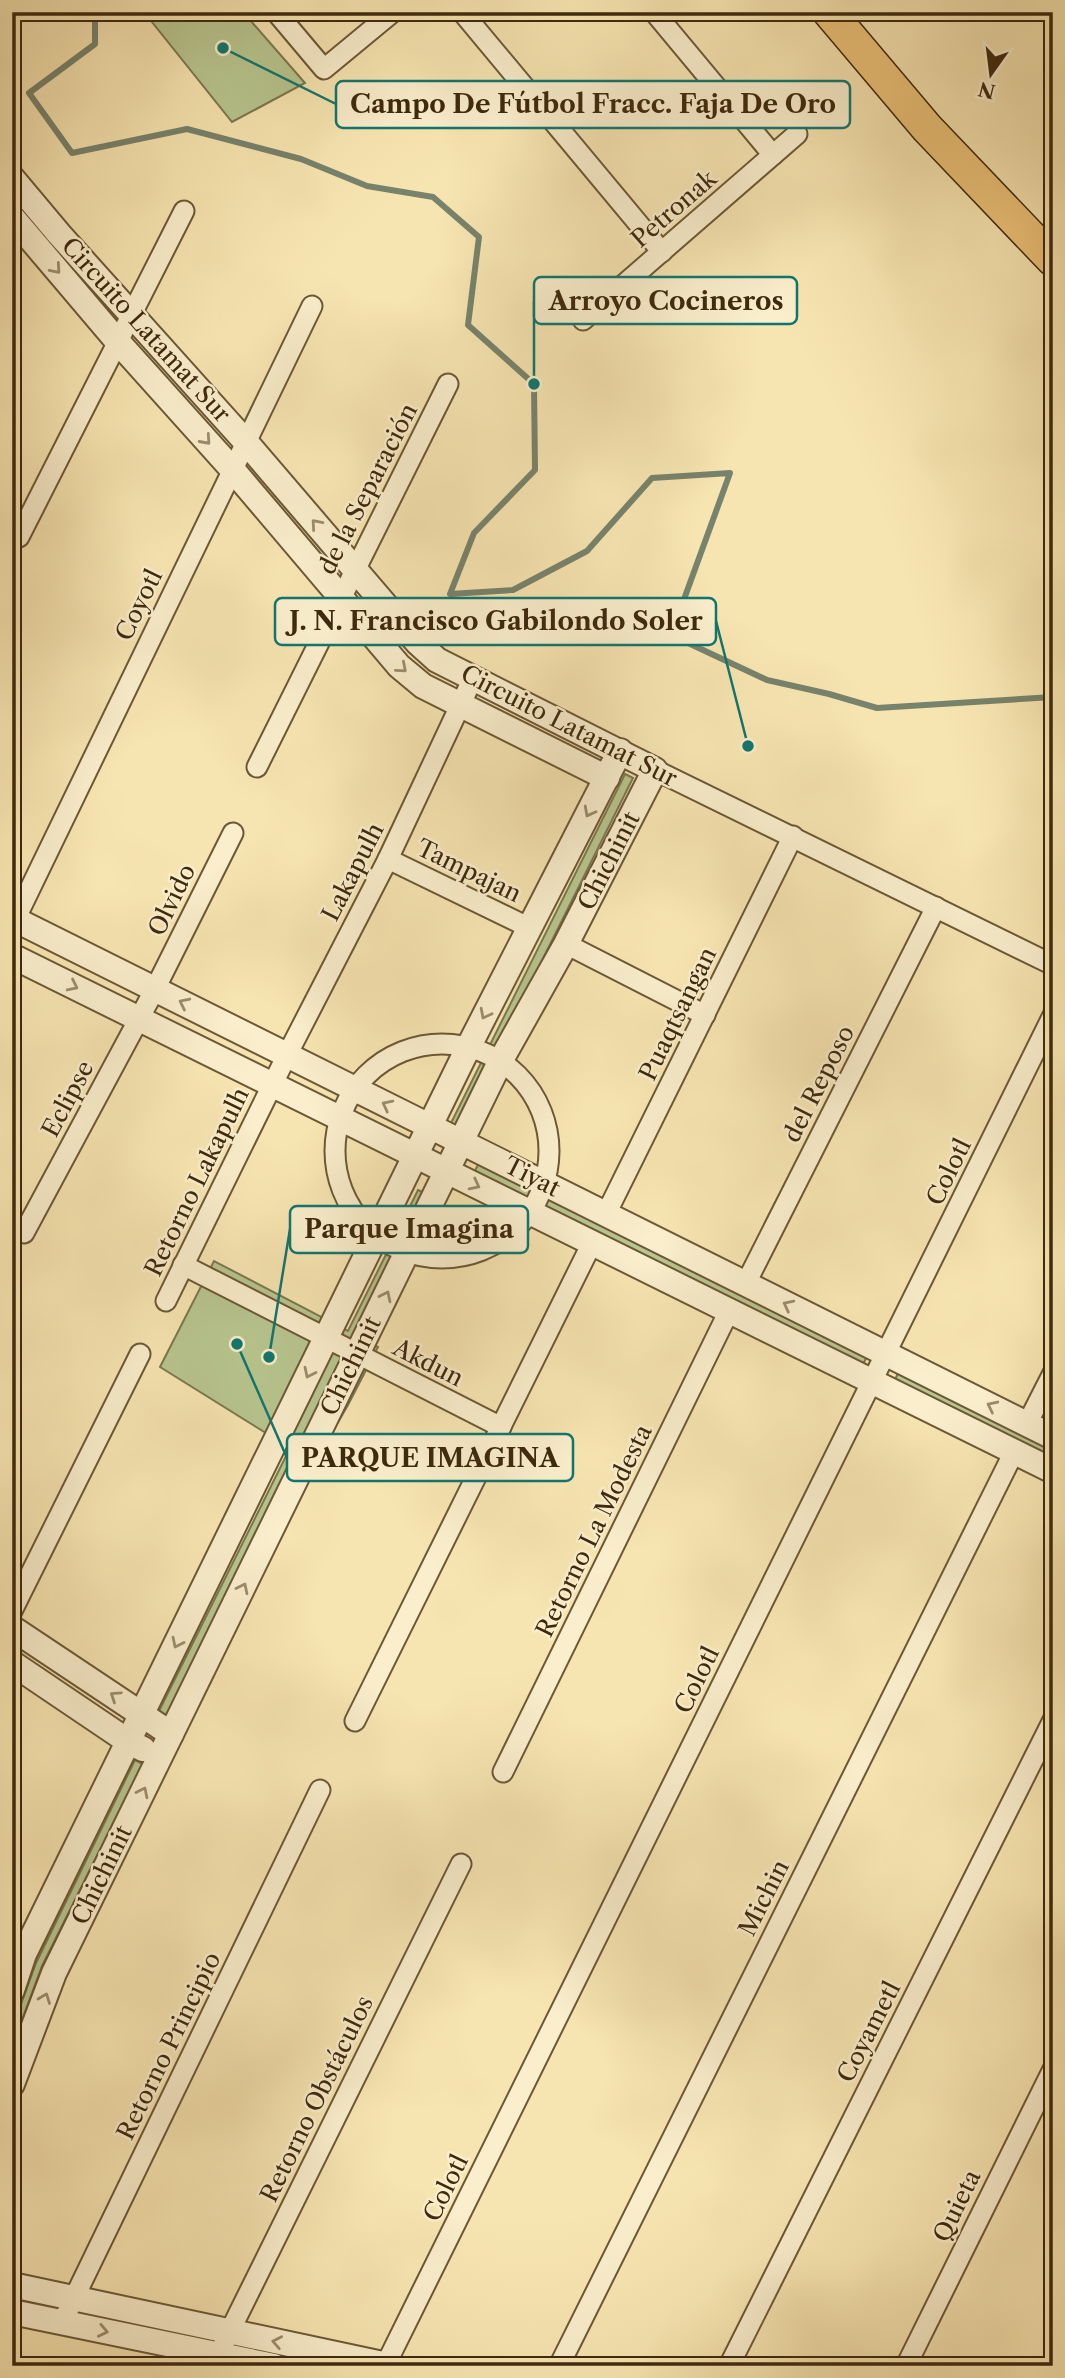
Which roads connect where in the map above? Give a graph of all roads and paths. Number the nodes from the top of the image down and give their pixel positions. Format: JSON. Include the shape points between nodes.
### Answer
{"nodes":[{"id":1,"x":276,"y":12,"type":"edge"},
{"id":2,"x":393,"y":12,"type":"edge"},
{"id":3,"x":462,"y":12,"type":"edge"},
{"id":4,"x":654,"y":12,"type":"edge"},
{"id":5,"x":829,"y":12,"type":"edge"},
{"id":6,"x":797,"y":134,"type":"dead end"},
{"id":7,"x":773,"y":155,"type":"junction"},
{"id":8,"x":18,"y":185,"type":"edge"},
{"id":9,"x":184,"y":211,"type":"dead end"},
{"id":10,"x":12,"y":216,"type":"edge"},
{"id":11,"x":662,"y":252,"type":"junction"},
{"id":12,"x":1053,"y":260,"type":"edge"},
{"id":13,"x":312,"y":306,"type":"dead end"},
{"id":14,"x":131,"y":314,"type":"junction"},
{"id":15,"x":583,"y":320,"type":"dead end"},
{"id":16,"x":118,"y":342,"type":"junction"},
{"id":17,"x":448,"y":384,"type":"dead end"},
{"id":18,"x":246,"y":441,"type":"junction"},
{"id":19,"x":232,"y":469,"type":"junction"},
{"id":20,"x":19,"y":537,"type":"dead end"},
{"id":21,"x":355,"y":569,"type":"junction"},
{"id":22,"x":341,"y":598,"type":"junction"},
{"id":23,"x":474,"y":678,"type":"junction"},
{"id":24,"x":461,"y":705,"type":"junction"},
{"id":25,"x":620,"y":751,"type":"junction"},
{"id":26,"x":257,"y":767,"type":"dead end"},
{"id":27,"x":655,"y":770,"type":"junction"},
{"id":28,"x":607,"y":778,"type":"junction"},
{"id":29,"x":233,"y":833,"type":"dead end"},
{"id":30,"x":793,"y":836,"type":"junction"},
{"id":31,"x":388,"y":859,"type":"junction"},
{"id":32,"x":936,"y":907,"type":"junction"},
{"id":33,"x":13,"y":921,"type":"edge"},
{"id":34,"x":528,"y":927,"type":"junction"},
{"id":35,"x":566,"y":944,"type":"junction"},
{"id":36,"x":12,"y":956,"type":"edge"},
{"id":37,"x":1053,"y":965,"type":"edge"},
{"id":38,"x":155,"y":989,"type":"junction"},
{"id":39,"x":705,"y":1015,"type":"junction"},
{"id":40,"x":1053,"y":1015,"type":"edge"},
{"id":41,"x":138,"y":1018,"type":"junction"},
{"id":42,"x":469,"y":1046,"type":"junction"},
{"id":43,"x":287,"y":1055,"type":"junction"},
{"id":44,"x":501,"y":1060,"type":"junction"},
{"id":45,"x":273,"y":1085,"type":"junction"},
{"id":46,"x":355,"y":1088,"type":"junction"},
{"id":47,"x":339,"y":1118,"type":"junction"},
{"id":48,"x":430,"y":1126,"type":"junction"},
{"id":49,"x":461,"y":1141,"type":"junction"},
{"id":50,"x":415,"y":1156,"type":"junction"},
{"id":51,"x":447,"y":1171,"type":"junction"},
{"id":52,"x":545,"y":1184,"type":"junction"},
{"id":53,"x":531,"y":1213,"type":"junction"},
{"id":54,"x":606,"y":1214,"type":"junction"},
{"id":55,"x":24,"y":1233,"type":"dead end"},
{"id":56,"x":376,"y":1235,"type":"junction"},
{"id":57,"x":592,"y":1243,"type":"junction"},
{"id":58,"x":407,"y":1252,"type":"junction"},
{"id":59,"x":694,"y":1258,"type":"junction"},
{"id":60,"x":183,"y":1265,"type":"junction"},
{"id":61,"x":746,"y":1283,"type":"junction"},
{"id":62,"x":678,"y":1286,"type":"junction"},
{"id":63,"x":166,"y":1301,"type":"dead end"},
{"id":64,"x":729,"y":1311,"type":"junction"},
{"id":65,"x":326,"y":1338,"type":"junction"},
{"id":66,"x":139,"y":1354,"type":"dead end"},
{"id":67,"x":357,"y":1354,"type":"junction"},
{"id":68,"x":887,"y":1354,"type":"junction"},
{"id":69,"x":1053,"y":1373,"type":"edge"},
{"id":70,"x":872,"y":1381,"type":"junction"},
{"id":71,"x":1027,"y":1424,"type":"junction"},
{"id":72,"x":501,"y":1427,"type":"junction"},
{"id":73,"x":1053,"y":1437,"type":"edge"},
{"id":74,"x":1014,"y":1452,"type":"junction"},
{"id":75,"x":1053,"y":1471,"type":"edge"},
{"id":76,"x":12,"y":1612,"type":"edge"},
{"id":77,"x":12,"y":1628,"type":"edge"},
{"id":78,"x":12,"y":1663,"type":"edge"},
{"id":79,"x":142,"y":1714,"type":"junction"},
{"id":80,"x":1053,"y":1720,"type":"edge"},
{"id":81,"x":355,"y":1721,"type":"dead end"},
{"id":82,"x":171,"y":1734,"type":"junction"},
{"id":83,"x":129,"y":1742,"type":"junction"},
{"id":84,"x":160,"y":1758,"type":"junction"},
{"id":85,"x":503,"y":1772,"type":"dead end"},
{"id":86,"x":320,"y":1790,"type":"dead end"},
{"id":87,"x":461,"y":1864,"type":"dead end"},
{"id":88,"x":12,"y":1990,"type":"edge"},
{"id":89,"x":1053,"y":2069,"type":"edge"},
{"id":90,"x":12,"y":2084,"type":"edge"},
{"id":91,"x":12,"y":2285,"type":"edge"},
{"id":92,"x":74,"y":2297,"type":"junction"},
{"id":93,"x":12,"y":2312,"type":"edge"},
{"id":94,"x":62,"y":2323,"type":"junction"},
{"id":95,"x":229,"y":2333,"type":"junction"},
{"id":96,"x":219,"y":2356,"type":"junction"},
{"id":97,"x":388,"y":2365,"type":"edge"},
{"id":98,"x":274,"y":2366,"type":"edge"},
{"id":99,"x":559,"y":2366,"type":"edge"},
{"id":100,"x":729,"y":2366,"type":"edge"},
{"id":101,"x":906,"y":2366,"type":"edge"}],
"edges":[{"from":1,"to":2,"type":"street","via":[[324,69]]},
{"from":3,"to":11,"type":"street"},
{"from":4,"to":7,"type":"street"},
{"from":5,"to":12,"type":"main road","via":[[928,128]]},
{"from":6,"to":7,"type":"street","name":"Petronak"},
{"from":7,"to":11,"type":"street","name":"Petronak"},
{"from":8,"to":10,"type":"street"},
{"from":8,"to":14,"type":"street","name":"Circuito Latamat Sur"},
{"from":9,"to":14,"type":"street"},
{"from":10,"to":16,"type":"street","name":"Circuito Latamat Sur","one_way":true},
{"from":11,"to":15,"type":"street","name":"Petronak"},
{"from":13,"to":18,"type":"street","name":"Coyotl"},
{"from":14,"to":16,"type":"street"},
{"from":14,"to":18,"type":"street","name":"Circuito Latamat Sur"},
{"from":16,"to":19,"type":"street","name":"Circuito Latamat Sur","one_way":true},
{"from":16,"to":20,"type":"street"},
{"from":17,"to":21,"type":"street","name":"de la Separación"},
{"from":18,"to":19,"type":"street","name":"Coyotl"},
{"from":21,"to":18,"type":"street","name":"Circuito Latamat Sur","one_way":true},
{"from":19,"to":22,"type":"street","name":"Circuito Latamat Sur"},
{"from":19,"to":33,"type":"street","name":"Coyotl"},
{"from":21,"to":22,"type":"street","name":"de la Separación"},
{"from":21,"to":23,"type":"street","name":"Circuito Latamat Sur","via":[[417,642],[437,660]]},
{"from":22,"to":24,"type":"street","name":"Circuito Latamat Sur","one_way":true,"via":[[399,666],[423,686]]},
{"from":22,"to":26,"type":"street","name":"de la Separación"},
{"from":23,"to":24,"type":"street","name":"Lakapulh"},
{"from":23,"to":25,"type":"street","name":"Circuito Latamat Sur"},
{"from":24,"to":28,"type":"street","name":"Circuito Latamat Sur"},
{"from":24,"to":31,"type":"street","name":"Lakapulh"},
{"from":25,"to":27,"type":"street","name":"Circuito Latamat Sur"},
{"from":25,"to":28,"type":"street","name":"Chichinit"},
{"from":27,"to":30,"type":"street","name":"Circuito Latamat Sur"},
{"from":27,"to":35,"type":"street","name":"Chichinit"},
{"from":28,"to":34,"type":"street","name":"Chichinit","one_way":true},
{"from":29,"to":38,"type":"street","name":"Olvido"},
{"from":30,"to":32,"type":"street","name":"Circuito Latamat Sur"},
{"from":30,"to":39,"type":"street","name":"Puaqtsangan"},
{"from":31,"to":34,"type":"street","name":"Tampajan"},
{"from":31,"to":43,"type":"street","name":"Lakapulh"},
{"from":32,"to":37,"type":"street","name":"Circuito Latamat Sur"},
{"from":32,"to":61,"type":"street","name":"del Reposo"},
{"from":33,"to":38,"type":"street","name":"Tiyat"},
{"from":34,"to":42,"type":"street","name":"Chichinit","one_way":true},
{"from":35,"to":39,"type":"street"},
{"from":35,"to":44,"type":"street","name":"Chichinit"},
{"from":36,"to":41,"type":"street","name":"Tiyat","one_way":true},
{"from":38,"to":41,"type":"street","name":"Eclipse"},
{"from":43,"to":38,"type":"street","name":"Tiyat","one_way":true},
{"from":39,"to":54,"type":"street","name":"Puaqtsangan"},
{"from":40,"to":68,"type":"street","name":"Colotl"},
{"from":41,"to":45,"type":"street","name":"Tiyat"},
{"from":41,"to":55,"type":"street","name":"Eclipse"},
{"from":42,"to":44,"type":"street"},
{"from":42,"to":46,"type":"street","via":[[427,1044],[387,1058]]},
{"from":42,"to":48,"type":"street","name":"Chichinit"},
{"from":43,"to":45,"type":"street","name":"Lakapulh"},
{"from":43,"to":46,"type":"street","name":"Tiyat"},
{"from":44,"to":49,"type":"street","name":"Chichinit"},
{"from":44,"to":52,"type":"street","via":[[527,1083],[544,1113],[551,1147]]},
{"from":45,"to":47,"type":"street","name":"Tiyat"},
{"from":45,"to":60,"type":"street","name":"Retorno Lakapulh"},
{"from":46,"to":47,"type":"street"},
{"from":48,"to":46,"type":"street","name":"Tiyat","one_way":true},
{"from":47,"to":50,"type":"street","name":"Tiyat"},
{"from":47,"to":56,"type":"street","via":[[334,1151],[339,1183],[354,1212]]},
{"from":48,"to":49,"type":"street","name":"Tiyat"},
{"from":48,"to":50,"type":"street","name":"Chichinit"},
{"from":49,"to":51,"type":"street","name":"Chichinit"},
{"from":49,"to":52,"type":"street","name":"Tiyat"},
{"from":50,"to":51,"type":"street","name":"Tiyat"},
{"from":50,"to":56,"type":"street","name":"Chichinit"},
{"from":51,"to":53,"type":"street","name":"Tiyat","one_way":true},
{"from":51,"to":58,"type":"street","name":"Chichinit"},
{"from":52,"to":53,"type":"street"},
{"from":52,"to":54,"type":"street","name":"Tiyat"},
{"from":53,"to":57,"type":"street","name":"Tiyat"},
{"from":53,"to":58,"type":"street","via":[[506,1238],[475,1253],[441,1258]]},
{"from":54,"to":59,"type":"street","name":"Tiyat"},
{"from":56,"to":58,"type":"street"},
{"from":56,"to":65,"type":"street","name":"Chichinit"},
{"from":57,"to":62,"type":"street","name":"Tiyat"},
{"from":57,"to":72,"type":"street"},
{"from":67,"to":58,"type":"street","name":"Chichinit","one_way":true},
{"from":59,"to":61,"type":"street","name":"Tiyat"},
{"from":59,"to":62,"type":"street"},
{"from":60,"to":63,"type":"street","name":"Retorno Lakapulh"},
{"from":60,"to":65,"type":"street","name":"Akdun"},
{"from":68,"to":61,"type":"street","name":"Tiyat","one_way":true},
{"from":62,"to":64,"type":"street","name":"Tiyat"},
{"from":64,"to":70,"type":"street","name":"Tiyat"},
{"from":64,"to":85,"type":"street","name":"Retorno La Modesta"},
{"from":65,"to":67,"type":"street","name":"Akdun"},
{"from":65,"to":79,"type":"street","name":"Chichinit","one_way":true},
{"from":66,"to":76,"type":"street"},
{"from":67,"to":72,"type":"street","name":"Akdun"},
{"from":82,"to":67,"type":"street","name":"Chichinit","one_way":true},
{"from":68,"to":70,"type":"street","name":"Colotl"},
{"from":71,"to":68,"type":"street","name":"Tiyat","one_way":true},
{"from":69,"to":71,"type":"street"},
{"from":70,"to":74,"type":"street","name":"Tiyat"},
{"from":70,"to":97,"type":"street","name":"Colotl"},
{"from":71,"to":73,"type":"street","name":"Tiyat"},
{"from":72,"to":81,"type":"street"},
{"from":74,"to":75,"type":"street","name":"Tiyat"},
{"from":74,"to":99,"type":"street","name":"Michin"},
{"from":79,"to":77,"type":"street","one_way":true},
{"from":78,"to":83,"type":"street"},
{"from":79,"to":82,"type":"street"},
{"from":79,"to":83,"type":"street","name":"Chichinit"},
{"from":80,"to":100,"type":"street","name":"Coyametl"},
{"from":82,"to":84,"type":"street","name":"Chichinit"},
{"from":83,"to":84,"type":"street"},
{"from":83,"to":88,"type":"street","name":"Chichinit","via":[[24,1954]]},
{"from":90,"to":84,"type":"street","name":"Chichinit","one_way":true,"via":[[54,1973]]},
{"from":86,"to":92,"type":"street","name":"Retorno Principio"},
{"from":87,"to":95,"type":"street","name":"Retorno Obstáculos"},
{"from":89,"to":101,"type":"street","name":"Quieta"},
{"from":91,"to":92,"type":"street"},
{"from":92,"to":94,"type":"street","name":"Retorno Principio"},
{"from":92,"to":95,"type":"street"},
{"from":93,"to":94,"type":"street"},
{"from":94,"to":96,"type":"street","one_way":true},
{"from":95,"to":96,"type":"street","name":"Retorno Obstáculos"},
{"from":97,"to":95,"type":"street","one_way":true},
{"from":96,"to":98,"type":"street"}]}
